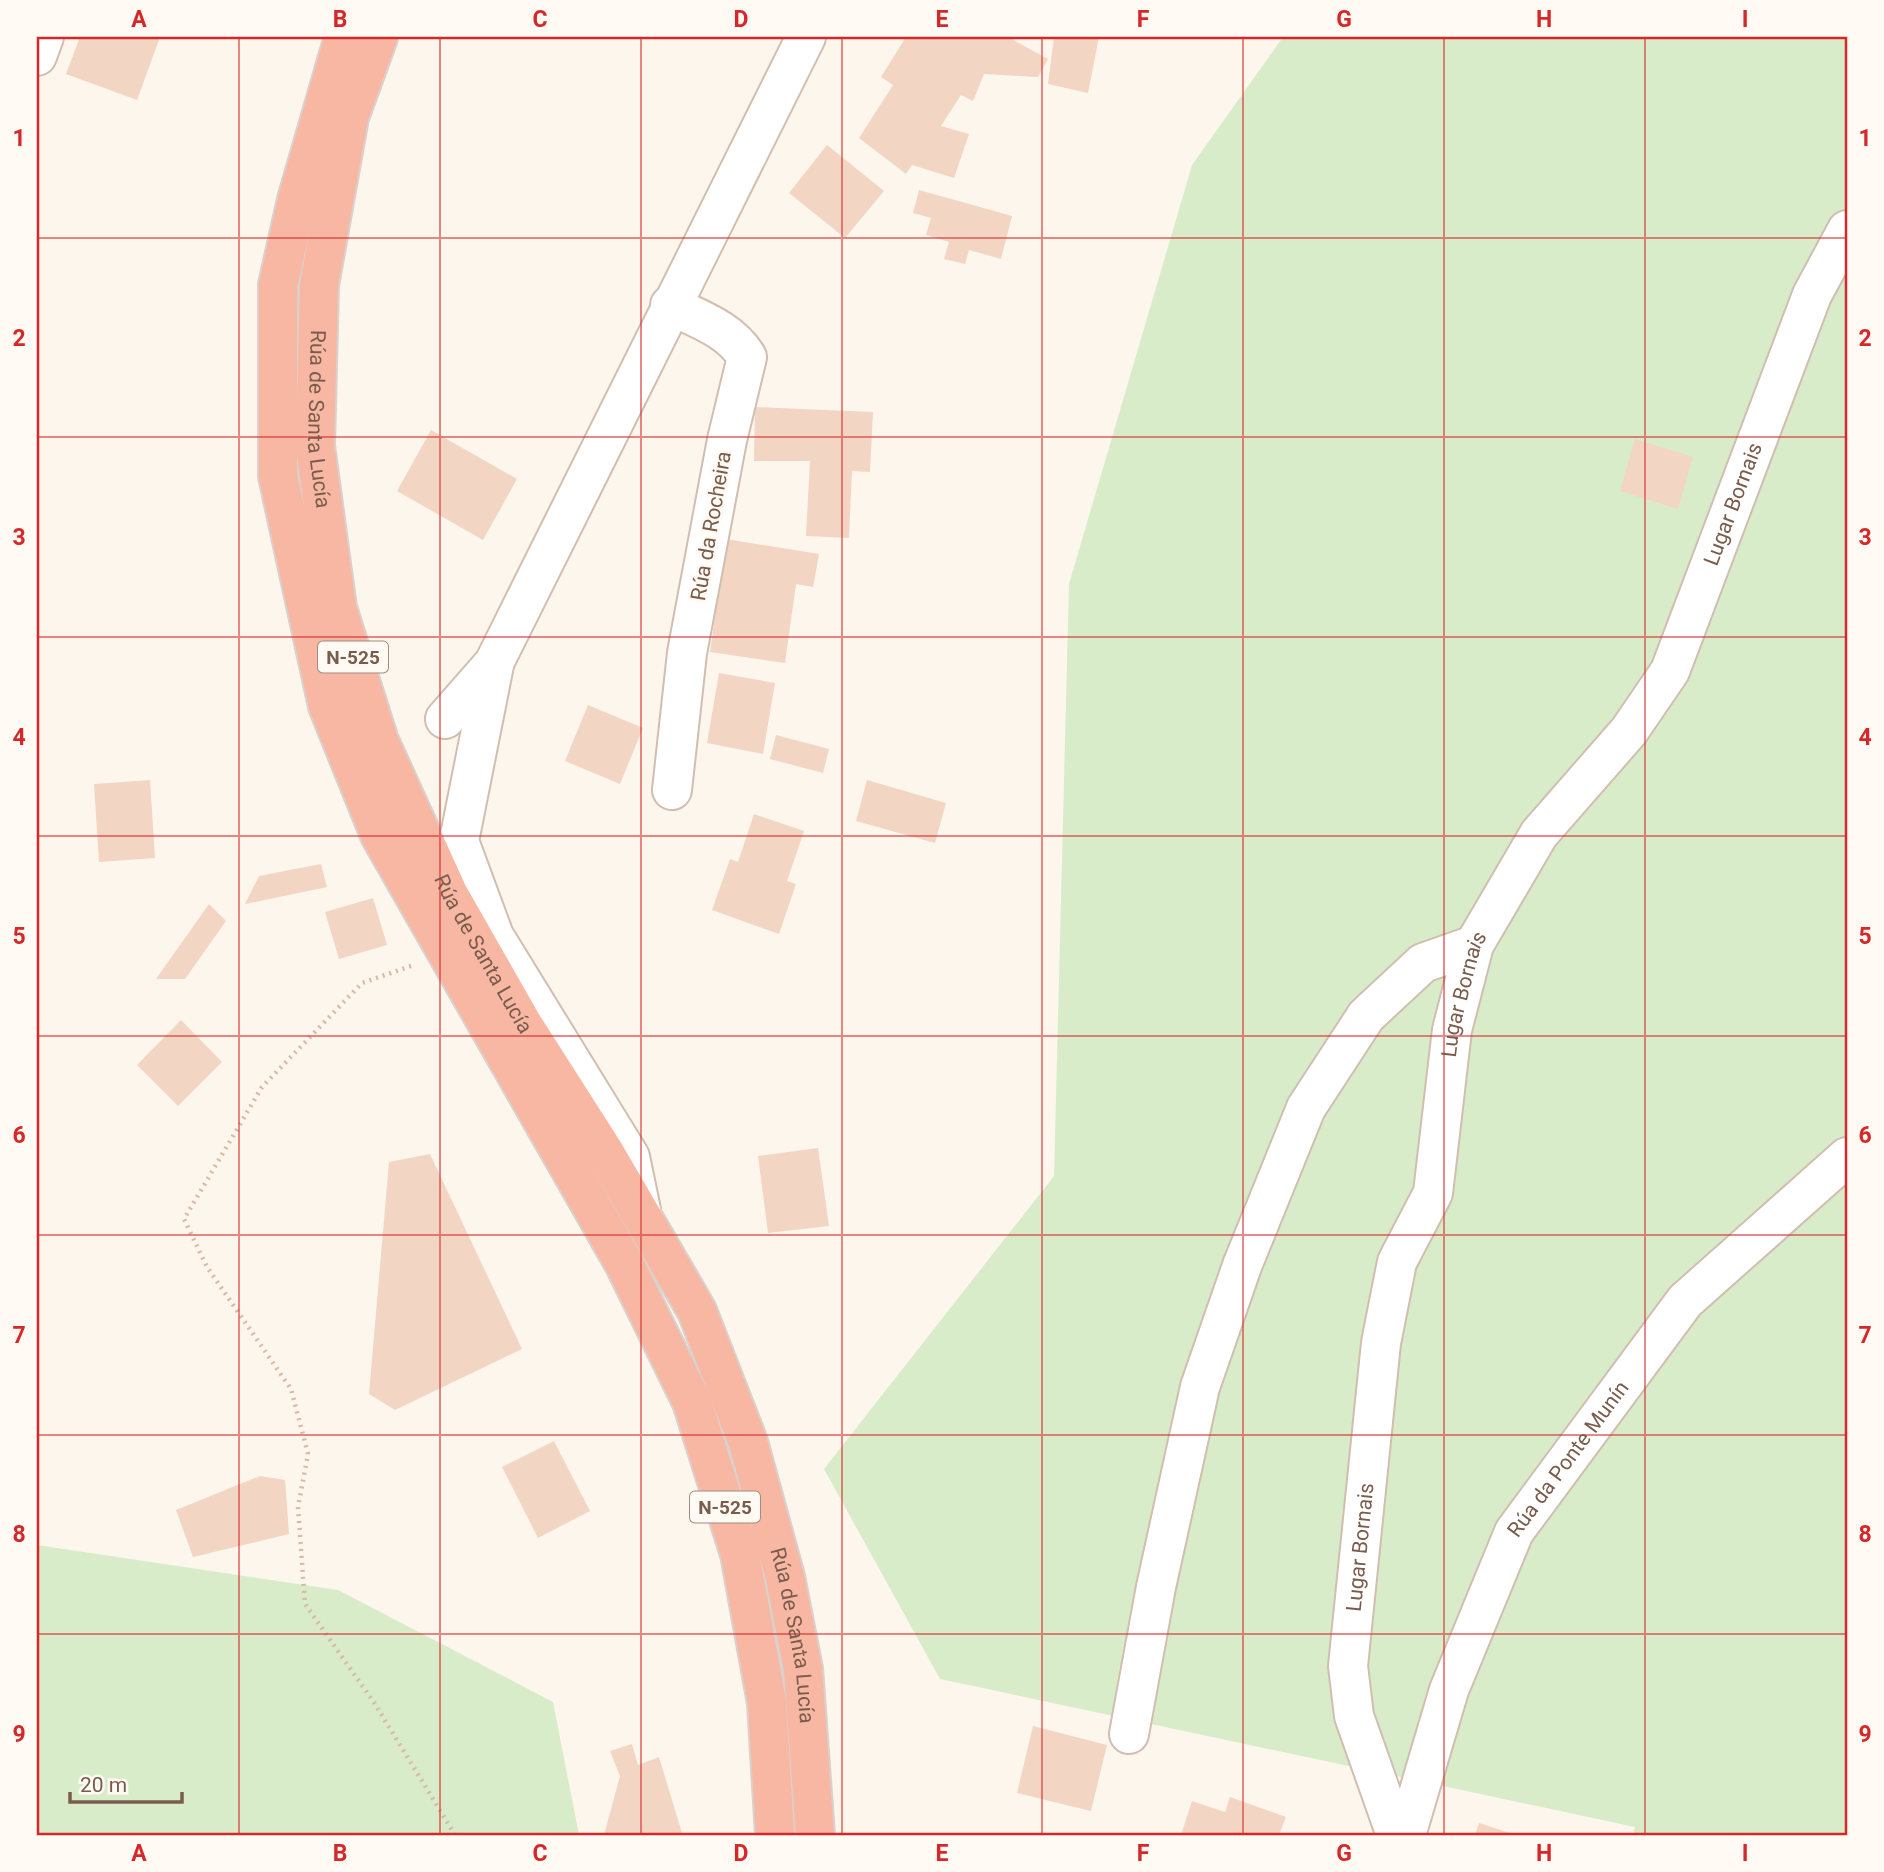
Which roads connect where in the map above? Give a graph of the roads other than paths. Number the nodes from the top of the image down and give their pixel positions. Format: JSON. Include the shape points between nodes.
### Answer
{"nodes":[{"id":1,"x":44,"y":37,"type":"edge"},
{"id":2,"x":344,"y":37,"type":"edge"},
{"id":3,"x":378,"y":37,"type":"edge"},
{"id":4,"x":806,"y":37,"type":"edge"},
{"id":5,"x":37,"y":56,"type":"edge"},
{"id":6,"x":1847,"y":230,"type":"edge"},
{"id":7,"x":670,"y":305,"type":"junction"},
{"id":8,"x":494,"y":663,"type":"junction"},
{"id":9,"x":445,"y":719,"type":"dead end"},
{"id":10,"x":672,"y":790,"type":"dead end"},
{"id":11,"x":1474,"y":945,"type":"junction"},
{"id":12,"x":1847,"y":1157,"type":"edge"},
{"id":13,"x":642,"y":1217,"type":"junction"},
{"id":14,"x":1129,"y":1734,"type":"dead end"},
{"id":15,"x":775,"y":1835,"type":"edge"},
{"id":16,"x":815,"y":1835,"type":"edge"},
{"id":17,"x":1396,"y":1835,"type":"edge"},
{"id":18,"x":1406,"y":1835,"type":"edge"}],
"edges":[{"from":1,"to":5,"type":"street"},
{"from":2,"to":15,"type":"highway","name":"Rúa de Santa Lucía","number":"N-525","via":[[278,285],[278,476],[328,706],[380,835],[624,1263],[692,1402],[740,1553],[767,1703]]},
{"from":3,"to":13,"type":"highway","name":"Rúa de Santa Lucía","number":"N-525","via":[[349,117],[318,285],[315,446],[337,608],[379,741],[449,895]]},
{"from":4,"to":7,"type":"street"},
{"from":6,"to":11,"type":"street","name":"Lugar Bornais","via":[[1812,295],[1670,671],[1629,731],[1539,834]]},
{"from":7,"to":8,"type":"street"},
{"from":7,"to":10,"type":"street","name":"Rúa da Rocheira","via":[[718,328],[739,344],[747,357],[687,653]]},
{"from":8,"to":9,"type":"street"},
{"from":8,"to":13,"type":"street","via":[[459,841],[495,936],[630,1157]]},
{"from":11,"to":14,"type":"street","via":[[1423,963],[1366,1016],[1306,1108],[1242,1266],[1200,1387]]},
{"from":11,"to":17,"type":"street","name":"Lugar Bornais","via":[[1452,1030],[1433,1193],[1397,1262],[1381,1343],[1348,1666],[1354,1716]]},
{"from":12,"to":18,"type":"street","name":"Rúa da Ponte Munín","via":[[1685,1301],[1514,1532],[1449,1690]]},
{"from":13,"to":16,"type":"highway","name":"Rúa de Santa Lucía","number":"N-525","via":[[696,1311],[748,1443],[785,1577],[803,1669]]}]}
